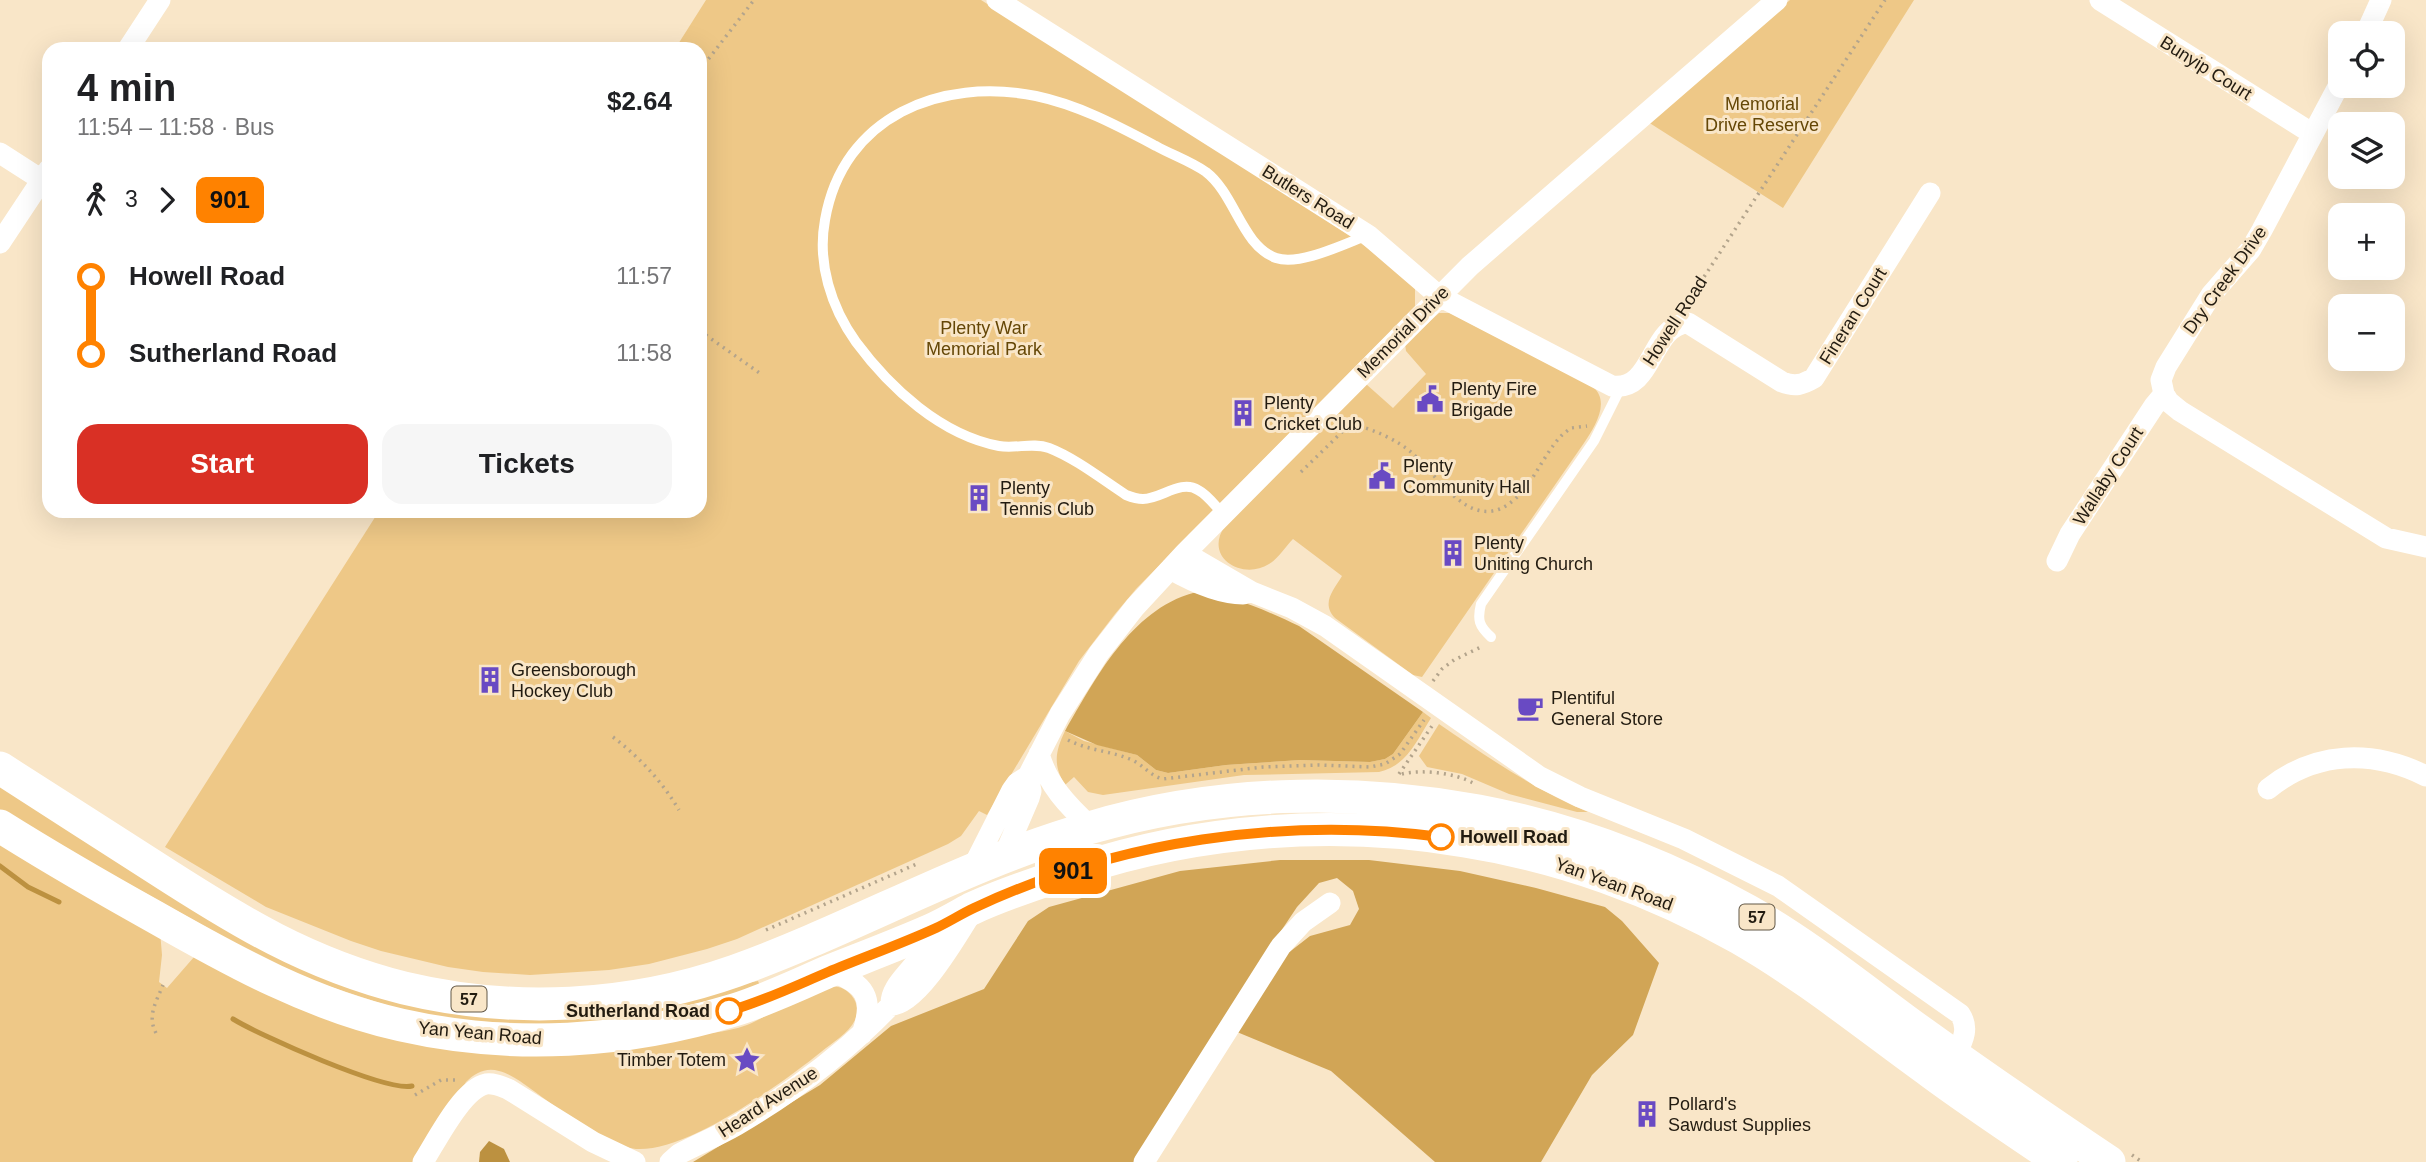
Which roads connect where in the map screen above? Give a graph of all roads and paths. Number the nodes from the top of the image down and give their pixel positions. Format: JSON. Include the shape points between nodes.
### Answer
{"nodes":[{"id":1,"x":160,"y":0,"type":"edge"},
{"id":2,"x":754,"y":0,"type":"edge"},
{"id":3,"x":997,"y":0,"type":"edge"},
{"id":4,"x":1777,"y":0,"type":"edge"},
{"id":5,"x":1885,"y":0,"type":"edge"},
{"id":6,"x":2100,"y":0,"type":"edge"},
{"id":7,"x":2381,"y":0,"type":"edge"},
{"id":8,"x":2371,"y":21,"type":"edge"},
{"id":9,"x":133,"y":42,"type":"edge"},
{"id":10,"x":707,"y":61,"type":"edge"},
{"id":11,"x":2332,"y":98,"type":"edge"},
{"id":12,"x":2313,"y":134,"type":"junction"},
{"id":13,"x":0,"y":153,"type":"edge"},
{"id":14,"x":42,"y":173,"type":"edge"},
{"id":15,"x":42,"y":179,"type":"edge"},
{"id":16,"x":1930,"y":193,"type":"dead end"},
{"id":17,"x":1368,"y":235,"type":"junction"},
{"id":18,"x":0,"y":243,"type":"edge"},
{"id":19,"x":1439,"y":296,"type":"junction"},
{"id":20,"x":1678,"y":324,"type":"junction"},
{"id":21,"x":707,"y":336,"type":"edge"},
{"id":22,"x":761,"y":374,"type":"dead end"},
{"id":23,"x":1621,"y":387,"type":"junction"},
{"id":24,"x":2164,"y":394,"type":"junction"},
{"id":25,"x":1563,"y":434,"type":"dead end"},
{"id":26,"x":1301,"y":472,"type":"dead end"},
{"id":27,"x":1223,"y":514,"type":"junction"},
{"id":28,"x":2426,"y":547,"type":"edge"},
{"id":29,"x":1177,"y":561,"type":"junction"},
{"id":30,"x":2057,"y":561,"type":"dead end"},
{"id":31,"x":1491,"y":637,"type":"joint"},
{"id":32,"x":1433,"y":702,"type":"junction"},
{"id":33,"x":1051,"y":731,"type":"junction"},
{"id":34,"x":612,"y":737,"type":"dead end"},
{"id":35,"x":1040,"y":754,"type":"junction"},
{"id":36,"x":0,"y":768,"type":"edge"},
{"id":37,"x":1028,"y":776,"type":"junction"},
{"id":38,"x":1398,"y":776,"type":"dead end"},
{"id":39,"x":2426,"y":776,"type":"edge"},
{"id":40,"x":2268,"y":789,"type":"dead end"},
{"id":41,"x":679,"y":810,"type":"dead end"},
{"id":42,"x":0,"y":827,"type":"edge"},
{"id":43,"x":1091,"y":827,"type":"junction"},
{"id":44,"x":1004,"y":856,"type":"junction"},
{"id":45,"x":930,"y":859,"type":"dead end"},
{"id":46,"x":972,"y":869,"type":"junction"},
{"id":47,"x":1330,"y":903,"type":"dead end"},
{"id":48,"x":974,"y":908,"type":"junction"},
{"id":49,"x":939,"y":927,"type":"junction"},
{"id":50,"x":758,"y":934,"type":"dead end"},
{"id":51,"x":830,"y":971,"type":"junction"},
{"id":52,"x":163,"y":985,"type":"dead end"},
{"id":53,"x":891,"y":1005,"type":"junction"},
{"id":54,"x":156,"y":1033,"type":"dead end"},
{"id":55,"x":862,"y":1034,"type":"junction"},
{"id":56,"x":1955,"y":1057,"type":"junction"},
{"id":57,"x":479,"y":1087,"type":"junction"},
{"id":58,"x":415,"y":1095,"type":"dead end"},
{"id":59,"x":424,"y":1162,"type":"edge"},
{"id":60,"x":635,"y":1162,"type":"edge"},
{"id":61,"x":670,"y":1162,"type":"edge"},
{"id":62,"x":1144,"y":1162,"type":"edge"},
{"id":63,"x":2062,"y":1162,"type":"edge"},
{"id":64,"x":2109,"y":1162,"type":"edge"}],
"edges":[{"from":1,"to":9,"type":"street"},
{"from":2,"to":10,"type":"path"},
{"from":3,"to":17,"type":"street","name":"Butlers Road"},
{"from":4,"to":19,"type":"street","name":"Memorial Drive"},
{"from":5,"to":20,"type":"path","name":"Howell Road","via":[[1689,299]]},
{"from":6,"to":12,"type":"street","name":"Bunyip Court"},
{"from":7,"to":8,"type":"street"},
{"from":11,"to":12,"type":"street","name":"Dry Creek Drive"},
{"from":12,"to":24,"type":"street","name":"Dry Creek Drive","via":[[2251,250],[2211,295],[2166,367],[2161,380]]},
{"from":13,"to":14,"type":"street"},
{"from":15,"to":18,"type":"street"},
{"from":16,"to":20,"type":"street","name":"Fineran Court","via":[[1814,378],[1804,384],[1782,382],[1688,323]]},
{"from":17,"to":19,"type":"street","name":"Butlers Road"},
{"from":17,"to":27,"type":"lane","via":[[1305,258],[1276,258],[1255,243],[1223,188],[1198,167],[1082,110],[1004,92],[945,95],[896,114],[863,140],[845,164],[823,228],[829,286],[854,338],[895,388],[928,414],[978,440],[1001,447],[1052,449],[1135,498],[1192,487]]},
{"from":19,"to":23,"type":"street","name":"Butlers Road"},
{"from":19,"to":27,"type":"street","name":"Memorial Drive"},
{"from":20,"to":23,"type":"street","name":"Howell Road","via":[[1639,378]]},
{"from":21,"to":22,"type":"path"},
{"from":23,"to":31,"type":"lane","name":"Howell Road","via":[[1594,441],[1481,604],[1481,627]]},
{"from":24,"to":28,"type":"street","via":[[2180,411],[2367,527],[2386,538]]},
{"from":24,"to":30,"type":"street","name":"Wallaby Court","via":[[2070,534]]},
{"from":25,"to":26,"type":"path","via":[[1520,494],[1493,511],[1468,506],[1444,489],[1409,451],[1361,426],[1345,429]]},
{"from":27,"to":29,"type":"street","name":"Memorial Drive"},
{"from":29,"to":32,"type":"street","via":[[1193,581],[1233,594],[1252,592],[1325,626]]},
{"from":29,"to":33,"type":"street","name":"Memorial Drive","via":[[1117,628]]},
{"from":31,"to":32,"type":"path","via":[[1477,651],[1442,668]]},
{"from":32,"to":33,"type":"path","via":[[1400,754],[1370,767],[1263,767],[1163,779],[1134,761],[1082,747]]},
{"from":32,"to":38,"type":"path","via":[[1409,762]]},
{"from":32,"to":56,"type":"street","via":[[1551,783],[1684,839],[1778,886],[1960,1014],[1965,1032]]},
{"from":33,"to":35,"type":"street","name":"Memorial Drive"},
{"from":34,"to":41,"type":"path","via":[[657,776]]},
{"from":35,"to":37,"type":"street","name":"Memorial Drive"},
{"from":35,"to":43,"type":"street","via":[[1047,778]]},
{"from":36,"to":46,"type":"main road","name":"Yan Yean Road","number":"57","via":[[281,944],[335,967],[400,986],[481,1000],[526,1004],[608,1001],[684,986],[779,954]]},
{"from":37,"to":44,"type":"street","name":"Memorial Drive","via":[[1029,798]]},
{"from":37,"to":46,"type":"street","name":"Memorial Drive","via":[[1012,790]]},
{"from":39,"to":40,"type":"street","via":[[2393,764],[2350,757],[2305,766]]},
{"from":42,"to":51,"type":"main road","name":"Yan Yean Road","number":"57","via":[[267,978],[365,1016],[438,1032],[504,1040],[592,1039],[737,1009]]},
{"from":43,"to":44,"type":"main road","name":"Yan Yean Road","number":"57"},
{"from":43,"to":56,"type":"main road","name":"Yan Yean Road","number":"57","via":[[1192,805],[1315,796],[1447,806],[1557,830],[1635,856],[1752,913]]},
{"from":44,"to":46,"type":"main road","name":"Yan Yean Road","number":"57"},
{"from":44,"to":48,"type":"main road","name":"Heard Avenue"},
{"from":45,"to":50,"type":"path"},
{"from":46,"to":49,"type":"main road","name":"Memorial Drive"},
{"from":47,"to":62,"type":"street","via":[[1303,922],[1281,946]]},
{"from":48,"to":49,"type":"main road","name":"Yan Yean Road","number":"57"},
{"from":48,"to":53,"type":"street","name":"Heard Avenue","via":[[953,944],[910,998]]},
{"from":48,"to":63,"type":"main road","name":"Yan Yean Road","number":"57","via":[[1083,868],[1162,847],[1273,832],[1385,832],[1529,854],[1653,896],[1735,936],[1810,983]]},
{"from":49,"to":51,"type":"main road","name":"Yan Yean Road","number":"57"},
{"from":49,"to":53,"type":"street","name":"Heard Avenue","via":[[897,986]]},
{"from":51,"to":55,"type":"street","via":[[854,981],[862,990],[867,1014]]},
{"from":52,"to":54,"type":"path","via":[[151,1015]]},
{"from":53,"to":55,"type":"street","name":"Heard Avenue"},
{"from":55,"to":61,"type":"street","name":"Heard Avenue","via":[[760,1111]]},
{"from":56,"to":64,"type":"main road","name":"Yan Yean Road","number":"57"},
{"from":57,"to":58,"type":"path","via":[[441,1080]]},
{"from":57,"to":59,"type":"street","via":[[456,1111]]},
{"from":57,"to":60,"type":"street","via":[[492,1084],[508,1089],[593,1142]]}]}
